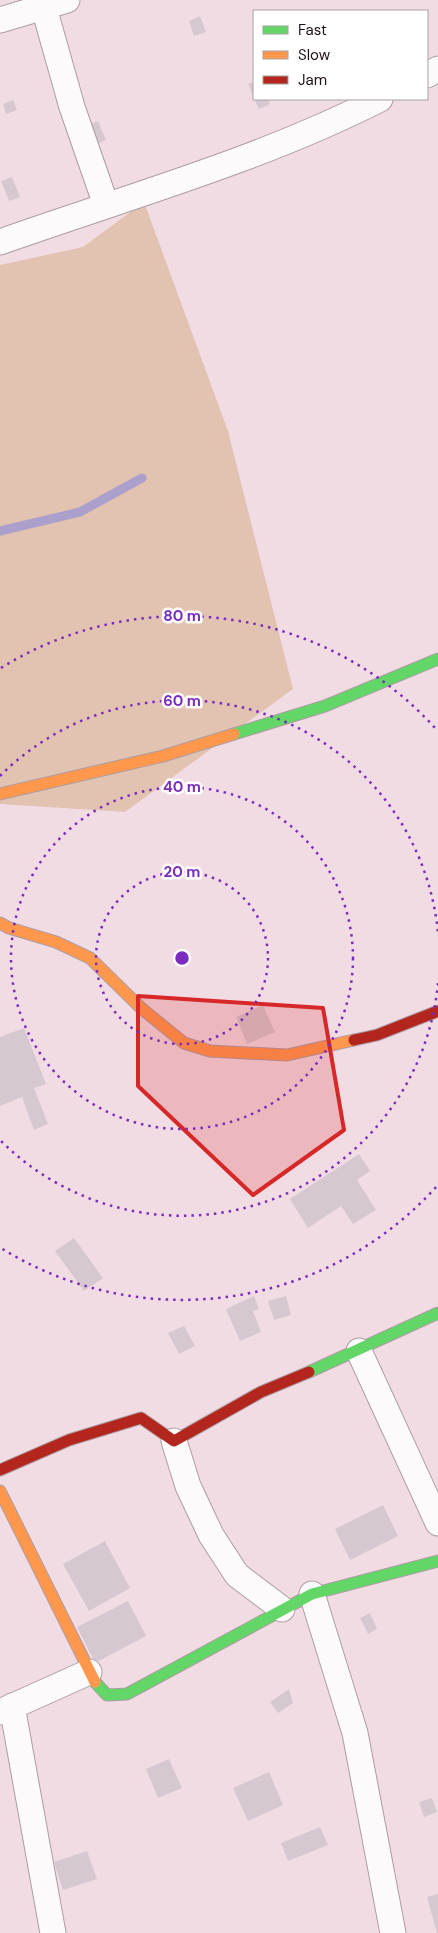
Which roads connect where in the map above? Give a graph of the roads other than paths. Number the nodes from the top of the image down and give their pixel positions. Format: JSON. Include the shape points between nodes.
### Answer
{"nodes":[{"id":1,"x":67,"y":0,"type":"edge"},
{"id":2,"x":44,"y":8,"type":"junction"},
{"id":3,"x":0,"y":20,"type":"edge"},
{"id":4,"x":378,"y":100,"type":"edge"},
{"id":5,"x":106,"y":205,"type":"junction"},
{"id":6,"x":0,"y":242,"type":"edge"},
{"id":7,"x":438,"y":660,"type":"edge"},
{"id":8,"x":0,"y":794,"type":"edge"},
{"id":9,"x":0,"y":923,"type":"edge"},
{"id":10,"x":438,"y":1011,"type":"edge"},
{"id":11,"x":438,"y":1313,"type":"edge"},
{"id":12,"x":359,"y":1351,"type":"junction"},
{"id":13,"x":174,"y":1441,"type":"junction"},
{"id":14,"x":0,"y":1470,"type":"edge"},
{"id":15,"x":0,"y":1491,"type":"edge"},
{"id":16,"x":438,"y":1523,"type":"edge"},
{"id":17,"x":438,"y":1561,"type":"edge"},
{"id":18,"x":312,"y":1594,"type":"junction"},
{"id":19,"x":282,"y":1609,"type":"junction"},
{"id":20,"x":89,"y":1672,"type":"junction"},
{"id":21,"x":6,"y":1709,"type":"edge"},
{"id":22,"x":53,"y":1933,"type":"edge"},
{"id":23,"x":392,"y":1933,"type":"edge"}],
"edges":[{"from":1,"to":2,"type":"street"},
{"from":2,"to":3,"type":"street"},
{"from":2,"to":5,"type":"street","via":[[72,107]]},
{"from":4,"to":5,"type":"street","via":[[211,171]]},
{"from":5,"to":6,"type":"street"},
{"from":7,"to":8,"type":"street","via":[[325,706],[163,756]]},
{"from":9,"to":10,"type":"street","via":[[56,942],[90,958],[141,1008],[184,1043],[210,1051],[288,1055],[377,1036]]},
{"from":11,"to":12,"type":"street"},
{"from":12,"to":13,"type":"street","via":[[261,1392]]},
{"from":12,"to":16,"type":"street"},
{"from":13,"to":14,"type":"street","via":[[141,1418],[92,1430],[43,1448]]},
{"from":13,"to":19,"type":"street","via":[[188,1486],[211,1536],[237,1576]]},
{"from":15,"to":20,"type":"street"},
{"from":17,"to":18,"type":"street"},
{"from":18,"to":19,"type":"street"},
{"from":18,"to":23,"type":"street","via":[[355,1733]]},
{"from":19,"to":20,"type":"street","via":[[127,1694],[111,1698],[102,1693]]},
{"from":20,"to":21,"type":"street"},
{"from":21,"to":22,"type":"street"}]}
